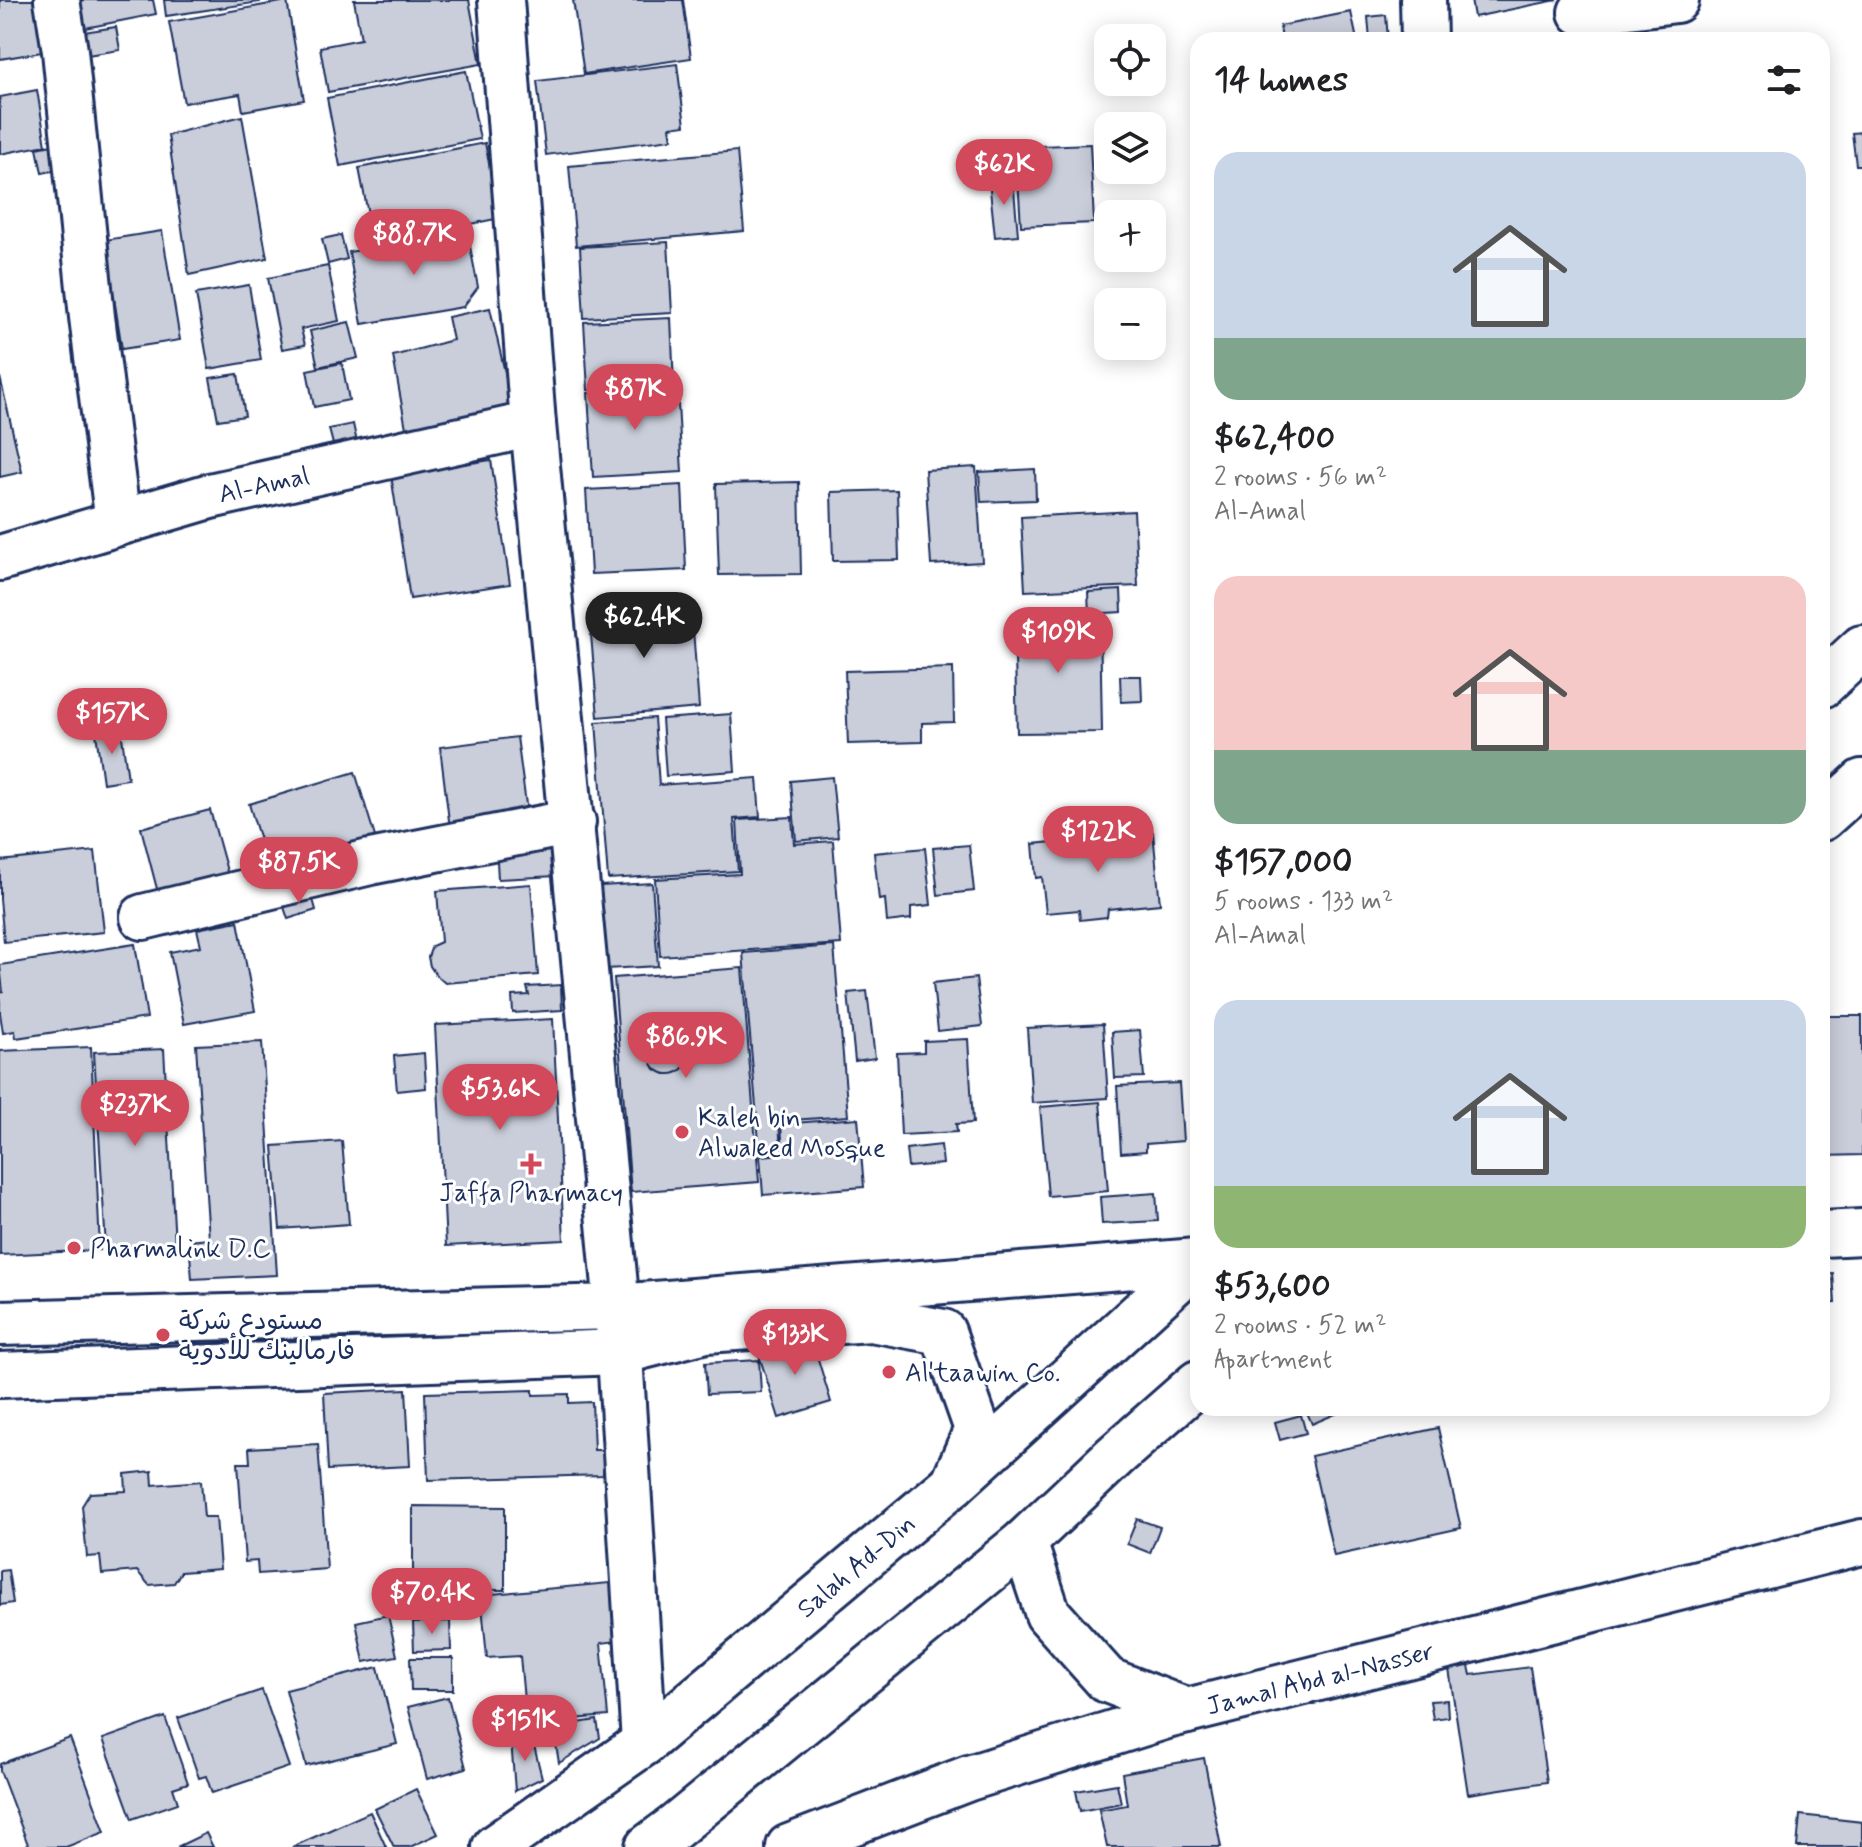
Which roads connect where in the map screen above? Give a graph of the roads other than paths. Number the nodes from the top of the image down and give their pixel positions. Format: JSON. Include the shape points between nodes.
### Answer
{"nodes":[{"id":1,"x":57,"y":0,"type":"edge"},
{"id":2,"x":501,"y":0,"type":"edge"},
{"id":3,"x":1423,"y":0,"type":"edge"},
{"id":4,"x":1676,"y":0,"type":"edge"},
{"id":5,"x":1582,"y":17,"type":"edge"},
{"id":6,"x":1424,"y":32,"type":"edge"},
{"id":7,"x":533,"y":424,"type":"junction"},
{"id":8,"x":118,"y":523,"type":"junction"},
{"id":9,"x":0,"y":558,"type":"edge"},
{"id":10,"x":1862,"y":648,"type":"edge"},
{"id":11,"x":1830,"y":678,"type":"edge"},
{"id":12,"x":1862,"y":782,"type":"edge"},
{"id":13,"x":1830,"y":811,"type":"edge"},
{"id":14,"x":573,"y":822,"type":"junction"},
{"id":15,"x":143,"y":917,"type":"dead end"},
{"id":16,"x":1862,"y":1232,"type":"edge"},
{"id":17,"x":1830,"y":1234,"type":"edge"},
{"id":18,"x":1190,"y":1262,"type":"edge"},
{"id":19,"x":1190,"y":1268,"type":"edge"},
{"id":20,"x":617,"y":1307,"type":"junction"},
{"id":21,"x":0,"y":1323,"type":"edge"},
{"id":22,"x":620,"y":1352,"type":"junction"},
{"id":23,"x":0,"y":1375,"type":"edge"},
{"id":24,"x":1190,"y":1390,"type":"edge"},
{"id":25,"x":953,"y":1484,"type":"junction"},
{"id":26,"x":1024,"y":1542,"type":"junction"},
{"id":27,"x":1862,"y":1542,"type":"edge"},
{"id":28,"x":1187,"y":1711,"type":"junction"},
{"id":29,"x":644,"y":1743,"type":"junction"},
{"id":30,"x":495,"y":1847,"type":"edge"},
{"id":31,"x":648,"y":1847,"type":"edge"},
{"id":32,"x":789,"y":1847,"type":"edge"}],
"edges":[{"from":1,"to":8,"type":"main road"},
{"from":2,"to":7,"type":"main road"},
{"from":3,"to":6,"type":"main road"},
{"from":4,"to":5,"type":"main road"},
{"from":7,"to":8,"type":"main road","name":"Al-Amal","via":[[210,496]]},
{"from":7,"to":14,"type":"main road"},
{"from":8,"to":9,"type":"main road","name":"Al-Amal"},
{"from":10,"to":11,"type":"main road"},
{"from":12,"to":13,"type":"main road"},
{"from":14,"to":15,"type":"main road","via":[[370,862]]},
{"from":14,"to":20,"type":"main road"},
{"from":16,"to":17,"type":"main road"},
{"from":18,"to":20,"type":"main road"},
{"from":19,"to":25,"type":"main road","name":"Salah Ad-Din"},
{"from":20,"to":21,"type":"main road"},
{"from":20,"to":22,"type":"main road"},
{"from":22,"to":23,"type":"main road"},
{"from":22,"to":25,"type":"main road","via":[[706,1330],[871,1319],[943,1332],[977,1429]]},
{"from":22,"to":29,"type":"main road"},
{"from":24,"to":26,"type":"main road"},
{"from":25,"to":29,"type":"main road","name":"Salah Ad-Din"},
{"from":26,"to":28,"type":"main road","via":[[1048,1614],[1107,1680]]},
{"from":26,"to":31,"type":"main road"},
{"from":27,"to":28,"type":"main road","name":"Jamal Abd al-Nasser"},
{"from":28,"to":32,"type":"main road","name":"Jamal Abd al-Nasser","via":[[969,1778]]},
{"from":29,"to":30,"type":"main road","name":"Salah Ad-Din"}]}
